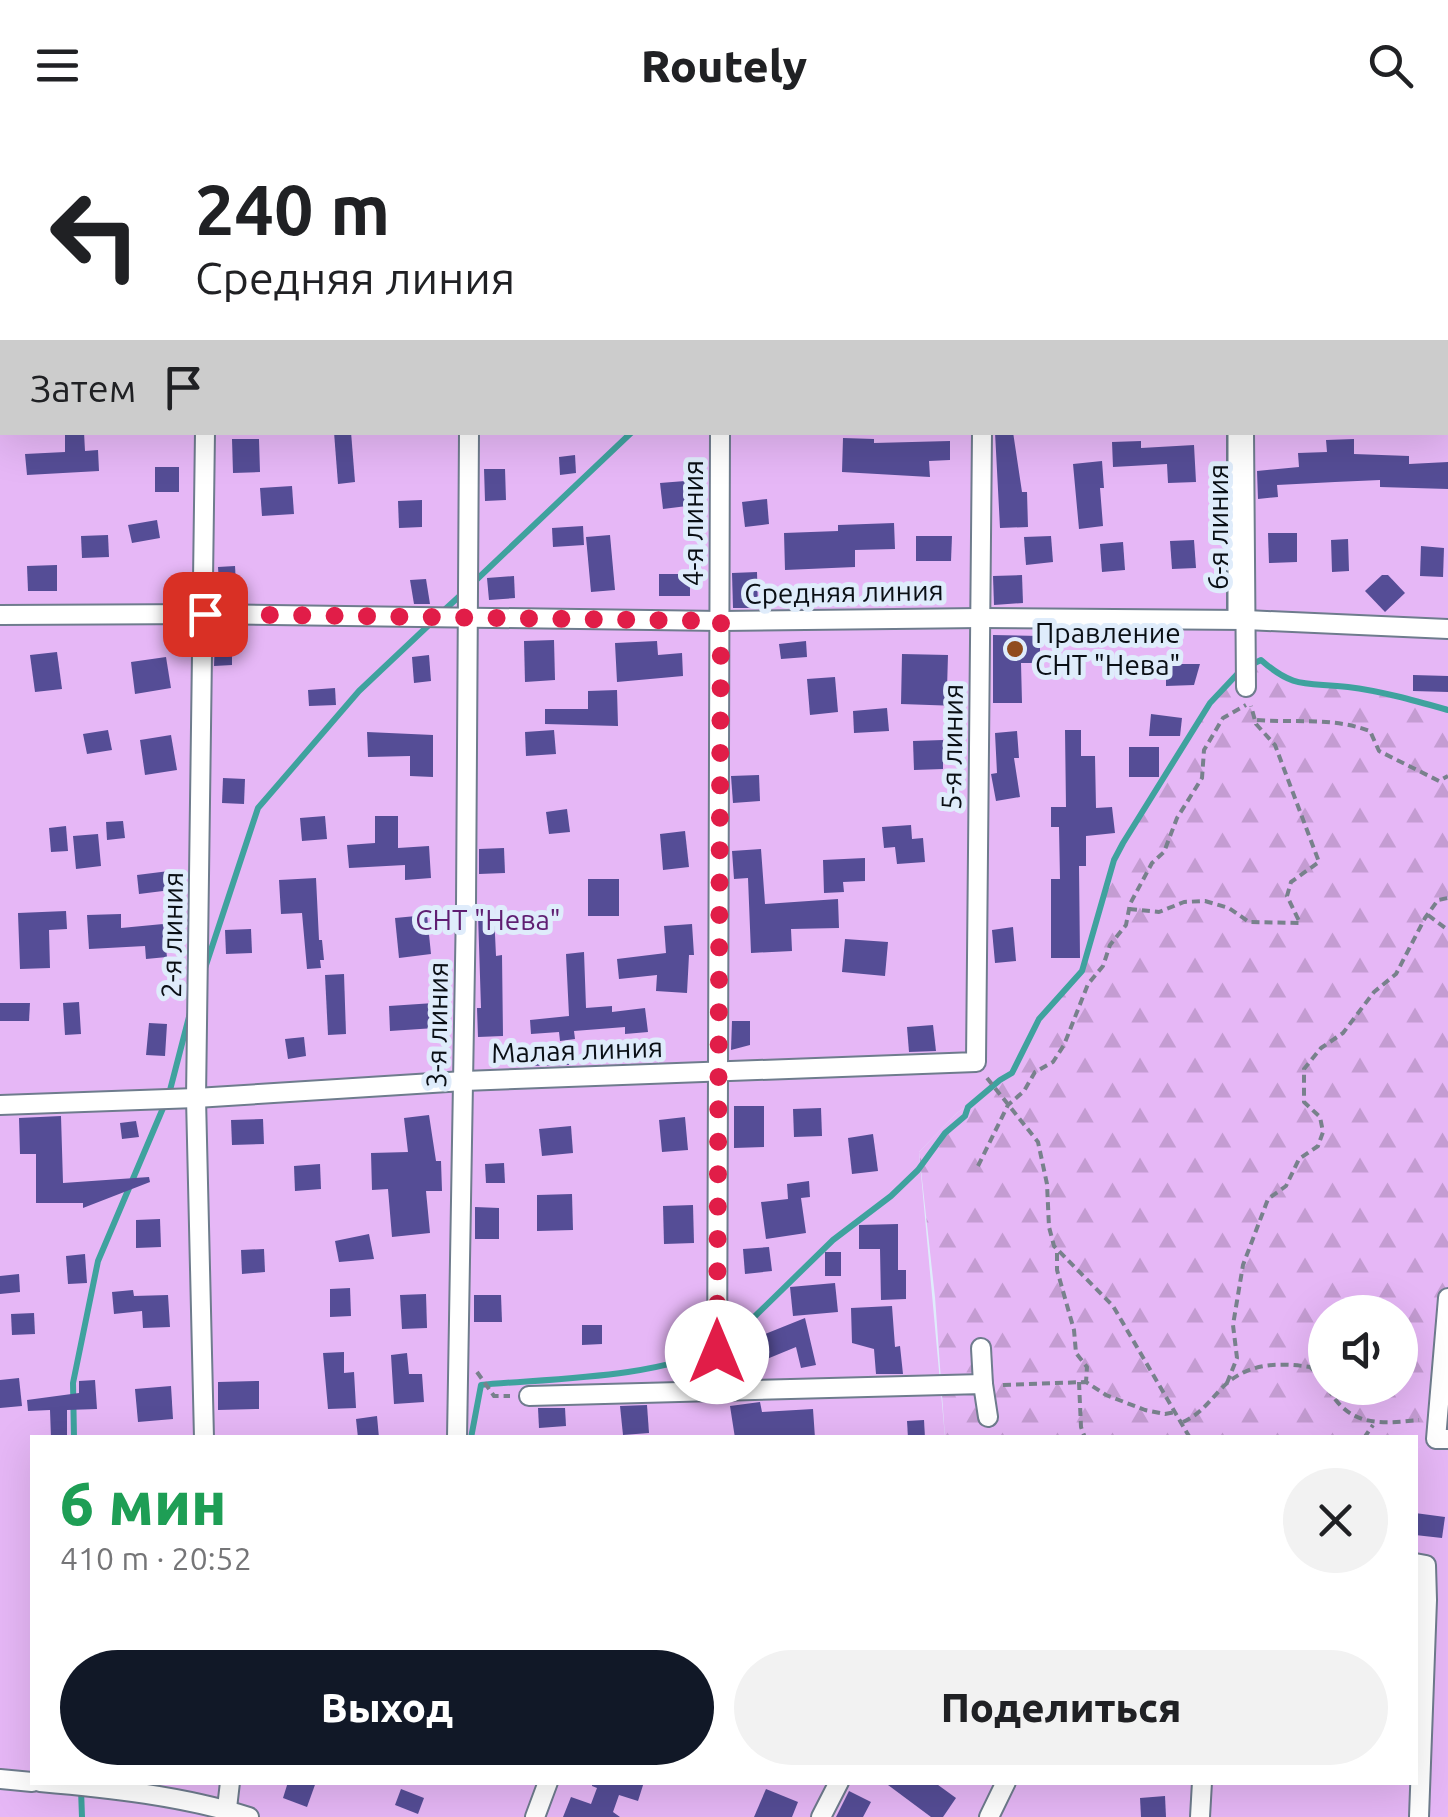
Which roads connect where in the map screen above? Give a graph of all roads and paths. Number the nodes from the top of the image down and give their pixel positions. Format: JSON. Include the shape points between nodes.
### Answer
{"nodes":[{"id":1,"x":205,"y":435,"type":"edge"},
{"id":2,"x":469,"y":435,"type":"edge"},
{"id":3,"x":720,"y":435,"type":"edge"},
{"id":4,"x":982,"y":435,"type":"edge"},
{"id":5,"x":1233,"y":435,"type":"edge"},
{"id":6,"x":1244,"y":435,"type":"edge"},
{"id":7,"x":205,"y":614,"type":"junction"},
{"id":8,"x":0,"y":615,"type":"edge"},
{"id":9,"x":466,"y":616,"type":"junction"},
{"id":10,"x":981,"y":618,"type":"junction"},
{"id":11,"x":1240,"y":620,"type":"junction"},
{"id":12,"x":721,"y":621,"type":"junction"},
{"id":13,"x":1448,"y":629,"type":"edge"},
{"id":14,"x":1248,"y":690,"type":"junction"},
{"id":15,"x":1255,"y":720,"type":"junction"},
{"id":16,"x":1448,"y":776,"type":"edge"},
{"id":17,"x":1448,"y":898,"type":"edge"},
{"id":18,"x":1129,"y":909,"type":"junction"},
{"id":19,"x":1428,"y":915,"type":"junction"},
{"id":20,"x":1448,"y":930,"type":"edge"},
{"id":21,"x":976,"y":1062,"type":"joint"},
{"id":22,"x":718,"y":1073,"type":"junction"},
{"id":23,"x":464,"y":1082,"type":"junction"},
{"id":24,"x":996,"y":1092,"type":"dead end"},
{"id":25,"x":189,"y":1099,"type":"junction"},
{"id":26,"x":0,"y":1105,"type":"edge"},
{"id":27,"x":1008,"y":1106,"type":"junction"},
{"id":28,"x":978,"y":1166,"type":"dead end"},
{"id":29,"x":1056,"y":1250,"type":"junction"},
{"id":30,"x":1448,"y":1298,"type":"edge"},
{"id":31,"x":981,"y":1348,"type":"dead end"},
{"id":32,"x":1308,"y":1367,"type":"edge"},
{"id":33,"x":477,"y":1372,"type":"dead end"},
{"id":34,"x":1083,"y":1382,"type":"junction"},
{"id":35,"x":984,"y":1384,"type":"junction"},
{"id":36,"x":1227,"y":1384,"type":"junction"},
{"id":37,"x":717,"y":1392,"type":"junction"},
{"id":38,"x":494,"y":1396,"type":"dead end"},
{"id":39,"x":529,"y":1396,"type":"dead end"},
{"id":40,"x":1341,"y":1405,"type":"edge"},
{"id":41,"x":1176,"y":1412,"type":"junction"},
{"id":42,"x":988,"y":1417,"type":"dead end"},
{"id":43,"x":1438,"y":1418,"type":"junction"},
{"id":44,"x":1183,"y":1422,"type":"junction"},
{"id":45,"x":1374,"y":1425,"type":"junction"},
{"id":46,"x":204,"y":1435,"type":"edge"},
{"id":47,"x":457,"y":1435,"type":"edge"},
{"id":48,"x":1084,"y":1435,"type":"edge"},
{"id":49,"x":1189,"y":1435,"type":"edge"},
{"id":50,"x":1366,"y":1435,"type":"edge"},
{"id":51,"x":1442,"y":1439,"type":"edge"},
{"id":52,"x":1418,"y":1564,"type":"edge"},
{"id":53,"x":0,"y":1779,"type":"edge"},
{"id":54,"x":30,"y":1782,"type":"edge"},
{"id":55,"x":66,"y":1785,"type":"edge"},
{"id":56,"x":230,"y":1785,"type":"edge"},
{"id":57,"x":547,"y":1785,"type":"edge"},
{"id":58,"x":837,"y":1785,"type":"edge"},
{"id":59,"x":1005,"y":1785,"type":"edge"},
{"id":60,"x":1202,"y":1785,"type":"edge"},
{"id":61,"x":227,"y":1814,"type":"edge"},
{"id":62,"x":249,"y":1817,"type":"edge"},
{"id":63,"x":535,"y":1817,"type":"edge"},
{"id":64,"x":820,"y":1817,"type":"edge"},
{"id":65,"x":989,"y":1817,"type":"edge"},
{"id":66,"x":1200,"y":1817,"type":"edge"},
{"id":67,"x":1420,"y":1817,"type":"edge"}],
"edges":[{"from":1,"to":7,"type":"street","name":"2-я линия"},
{"from":2,"to":9,"type":"street","name":"3-я линия"},
{"from":3,"to":12,"type":"street","name":"4-я линия"},
{"from":4,"to":10,"type":"street","name":"5-я линия"},
{"from":5,"to":11,"type":"lane"},
{"from":6,"to":11,"type":"street","name":"6-я линия"},
{"from":7,"to":8,"type":"street","name":"Средняя линия"},
{"from":7,"to":9,"type":"street","name":"Средняя линия"},
{"from":7,"to":25,"type":"street","name":"2-я линия"},
{"from":9,"to":12,"type":"street","name":"Средняя линия"},
{"from":9,"to":23,"type":"street","name":"3-я линия"},
{"from":10,"to":11,"type":"street","name":"Средняя линия"},
{"from":10,"to":12,"type":"street","name":"Средняя линия"},
{"from":10,"to":21,"type":"street","name":"5-я линия"},
{"from":11,"to":13,"type":"street","name":"Средняя линия"},
{"from":11,"to":14,"type":"street","name":"6-я линия"},
{"from":12,"to":22,"type":"street","name":"4-я линия"},
{"from":14,"to":15,"type":"path"},
{"from":14,"to":18,"type":"path","via":[[1204,750],[1202,778]]},
{"from":15,"to":16,"type":"path","via":[[1354,725],[1370,731],[1379,751],[1417,772],[1439,781]]},
{"from":15,"to":18,"type":"path","via":[[1275,746],[1319,862],[1291,882],[1286,896],[1300,923],[1249,922],[1205,901],[1159,912]]},
{"from":17,"to":19,"type":"path"},
{"from":18,"to":27,"type":"path","via":[[1064,1045]]},
{"from":19,"to":20,"type":"path"},
{"from":19,"to":36,"type":"path","via":[[1396,974],[1304,1069],[1304,1102],[1320,1117],[1322,1132],[1286,1186],[1268,1199],[1243,1265],[1234,1325],[1237,1358]]},
{"from":21,"to":22,"type":"street","name":"Малая линия"},
{"from":22,"to":23,"type":"street","name":"Малая линия"},
{"from":22,"to":37,"type":"street","name":"4-я линия"},
{"from":23,"to":25,"type":"street","name":"Малая линия"},
{"from":23,"to":47,"type":"street","name":"3-я линия"},
{"from":24,"to":27,"type":"path"},
{"from":25,"to":26,"type":"street","name":"Малая линия"},
{"from":25,"to":46,"type":"street","name":"2-я линия"},
{"from":27,"to":28,"type":"path"},
{"from":27,"to":29,"type":"path","via":[[1038,1142]]},
{"from":29,"to":34,"type":"path","via":[[1076,1353],[1087,1367]]},
{"from":29,"to":41,"type":"path","via":[[1113,1306]]},
{"from":30,"to":43,"type":"street"},
{"from":31,"to":35,"type":"street"},
{"from":32,"to":36,"type":"path","via":[[1261,1364]]},
{"from":33,"to":38,"type":"path"},
{"from":34,"to":35,"type":"path"},
{"from":34,"to":41,"type":"path","via":[[1145,1410]]},
{"from":34,"to":48,"type":"path"},
{"from":35,"to":37,"type":"street"},
{"from":35,"to":42,"type":"street"},
{"from":36,"to":44,"type":"path"},
{"from":37,"to":39,"type":"street"},
{"from":40,"to":45,"type":"path"},
{"from":41,"to":44,"type":"path"},
{"from":43,"to":45,"type":"path"},
{"from":43,"to":51,"type":"street"},
{"from":44,"to":49,"type":"path"},
{"from":45,"to":50,"type":"path"},
{"from":52,"to":67,"type":"street","via":[[1426,1565],[1427,1583]]},
{"from":53,"to":54,"type":"street"},
{"from":55,"to":61,"type":"street"},
{"from":56,"to":61,"type":"street"},
{"from":57,"to":63,"type":"street"},
{"from":58,"to":64,"type":"street"},
{"from":59,"to":65,"type":"street"},
{"from":60,"to":66,"type":"street"},
{"from":61,"to":62,"type":"street"}]}
